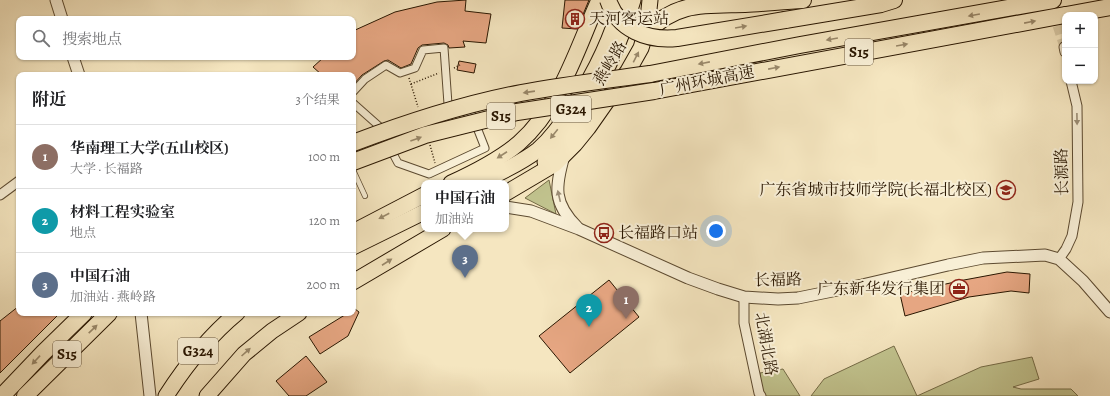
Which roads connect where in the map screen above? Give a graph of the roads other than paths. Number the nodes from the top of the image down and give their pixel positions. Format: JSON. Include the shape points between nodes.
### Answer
{"nodes":[{"id":1,"x":56,"y":0,"type":"edge"},
{"id":2,"x":599,"y":0,"type":"edge"},
{"id":3,"x":608,"y":0,"type":"edge"},
{"id":4,"x":622,"y":0,"type":"edge"},
{"id":5,"x":633,"y":0,"type":"edge"},
{"id":6,"x":650,"y":0,"type":"edge"},
{"id":7,"x":803,"y":0,"type":"edge"},
{"id":8,"x":894,"y":0,"type":"edge"},
{"id":9,"x":1053,"y":0,"type":"edge"},
{"id":10,"x":1110,"y":7,"type":"edge"},
{"id":11,"x":1082,"y":12,"type":"edge"},
{"id":12,"x":61,"y":16,"type":"edge"},
{"id":13,"x":1062,"y":16,"type":"edge"},
{"id":14,"x":646,"y":33,"type":"junction"},
{"id":15,"x":74,"y":60,"type":"edge"},
{"id":16,"x":78,"y":72,"type":"edge"},
{"id":17,"x":1072,"y":84,"type":"edge"},
{"id":18,"x":356,"y":89,"type":"edge"},
{"id":19,"x":356,"y":106,"type":"edge"},
{"id":20,"x":356,"y":142,"type":"edge"},
{"id":21,"x":564,"y":156,"type":"junction"},
{"id":22,"x":356,"y":161,"type":"edge"},
{"id":23,"x":356,"y":176,"type":"edge"},
{"id":24,"x":457,"y":180,"type":"edge"},
{"id":25,"x":485,"y":180,"type":"edge"},
{"id":26,"x":526,"y":182,"type":"junction"},
{"id":27,"x":16,"y":183,"type":"edge"},
{"id":28,"x":509,"y":191,"type":"edge"},
{"id":29,"x":0,"y":195,"type":"edge"},
{"id":30,"x":365,"y":196,"type":"dead end"},
{"id":31,"x":421,"y":197,"type":"edge"},
{"id":32,"x":509,"y":207,"type":"edge"},
{"id":33,"x":421,"y":214,"type":"edge"},
{"id":34,"x":579,"y":229,"type":"junction"},
{"id":35,"x":356,"y":230,"type":"edge"},
{"id":36,"x":438,"y":232,"type":"edge"},
{"id":37,"x":356,"y":246,"type":"edge"},
{"id":38,"x":1059,"y":259,"type":"junction"},
{"id":39,"x":356,"y":280,"type":"edge"},
{"id":40,"x":744,"y":297,"type":"junction"},
{"id":41,"x":1110,"y":312,"type":"edge"},
{"id":42,"x":81,"y":316,"type":"edge"},
{"id":43,"x":106,"y":316,"type":"edge"},
{"id":44,"x":141,"y":316,"type":"edge"},
{"id":45,"x":233,"y":316,"type":"edge"},
{"id":46,"x":294,"y":316,"type":"edge"},
{"id":47,"x":2,"y":396,"type":"edge"},
{"id":48,"x":25,"y":396,"type":"edge"},
{"id":49,"x":150,"y":396,"type":"edge"},
{"id":50,"x":166,"y":396,"type":"edge"},
{"id":51,"x":207,"y":396,"type":"edge"},
{"id":52,"x":761,"y":396,"type":"edge"}],
"edges":[{"from":1,"to":12,"type":"street"},
{"from":2,"to":24,"type":"highway","number":"G324","one_way":true,"via":[[565,79],[530,131],[507,152]]},
{"from":3,"to":8,"type":"highway","one_way":true,"bridge":true,"via":[[616,15],[630,29],[648,37],[662,39]]},
{"from":4,"to":25,"type":"highway","name":"燕岭路","number":"G324","one_way":true,"via":[[598,66],[560,126],[537,150]]},
{"from":5,"to":26,"type":"highway","via":[[604,77],[566,137]]},
{"from":6,"to":14,"type":"highway","name":"燕岭路","number":"G324"},
{"from":7,"to":14,"type":"highway","via":[[687,7],[672,13]]},
{"from":9,"to":20,"type":"highway","name":"广州环城高速","number":"S15","one_way":true,"bridge":true,"via":[[650,74],[522,92],[419,119]]},
{"from":10,"to":11,"type":"highway","name":"广州环城高速","number":"S15"},
{"from":22,"to":13,"type":"highway","name":"广州环城高速","number":"S15","one_way":true,"bridge":true,"via":[[425,135],[517,112],[654,91]]},
{"from":21,"to":14,"type":"highway","name":"燕岭路","number":"G324","one_way":true,"via":[[588,128],[624,77],[634,62]]},
{"from":15,"to":16,"type":"street"},
{"from":17,"to":38,"type":"street","name":"长源路","one_way":true,"via":[[1077,106],[1078,202],[1072,236]]},
{"from":18,"to":19,"type":"street","via":[[365,79],[386,65],[400,73],[415,68],[423,50],[444,48],[448,104],[472,115],[485,148],[429,174],[398,163],[380,127]]},
{"from":21,"to":26,"type":"highway","name":"燕岭路","number":"G324"},
{"from":34,"to":21,"type":"street","name":"长福路","one_way":true,"via":[[568,218],[558,195],[557,185]]},
{"from":23,"to":30,"type":"lane"},
{"from":26,"to":28,"type":"highway","name":"燕岭路","number":"G324"},
{"from":27,"to":29,"type":"street"},
{"from":31,"to":35,"type":"highway","one_way":true},
{"from":32,"to":34,"type":"street","name":"长福路","via":[[532,211]]},
{"from":33,"to":37,"type":"highway"},
{"from":34,"to":40,"type":"street","name":"长福路","via":[[688,278]]},
{"from":39,"to":36,"type":"highway","one_way":true},
{"from":38,"to":40,"type":"street","name":"长福路","via":[[1045,255],[983,258],[798,298]]},
{"from":38,"to":41,"type":"street","via":[[1083,281]]},
{"from":40,"to":52,"type":"street","name":"北湖北路","via":[[744,323]]},
{"from":42,"to":47,"type":"highway","number":"S15","one_way":true},
{"from":48,"to":43,"type":"highway","number":"S15","one_way":true},
{"from":44,"to":49,"type":"street"},
{"from":45,"to":50,"type":"highway","number":"G324","via":[[205,342]]},
{"from":51,"to":46,"type":"highway","number":"G324","one_way":true,"via":[[244,354]]}]}
